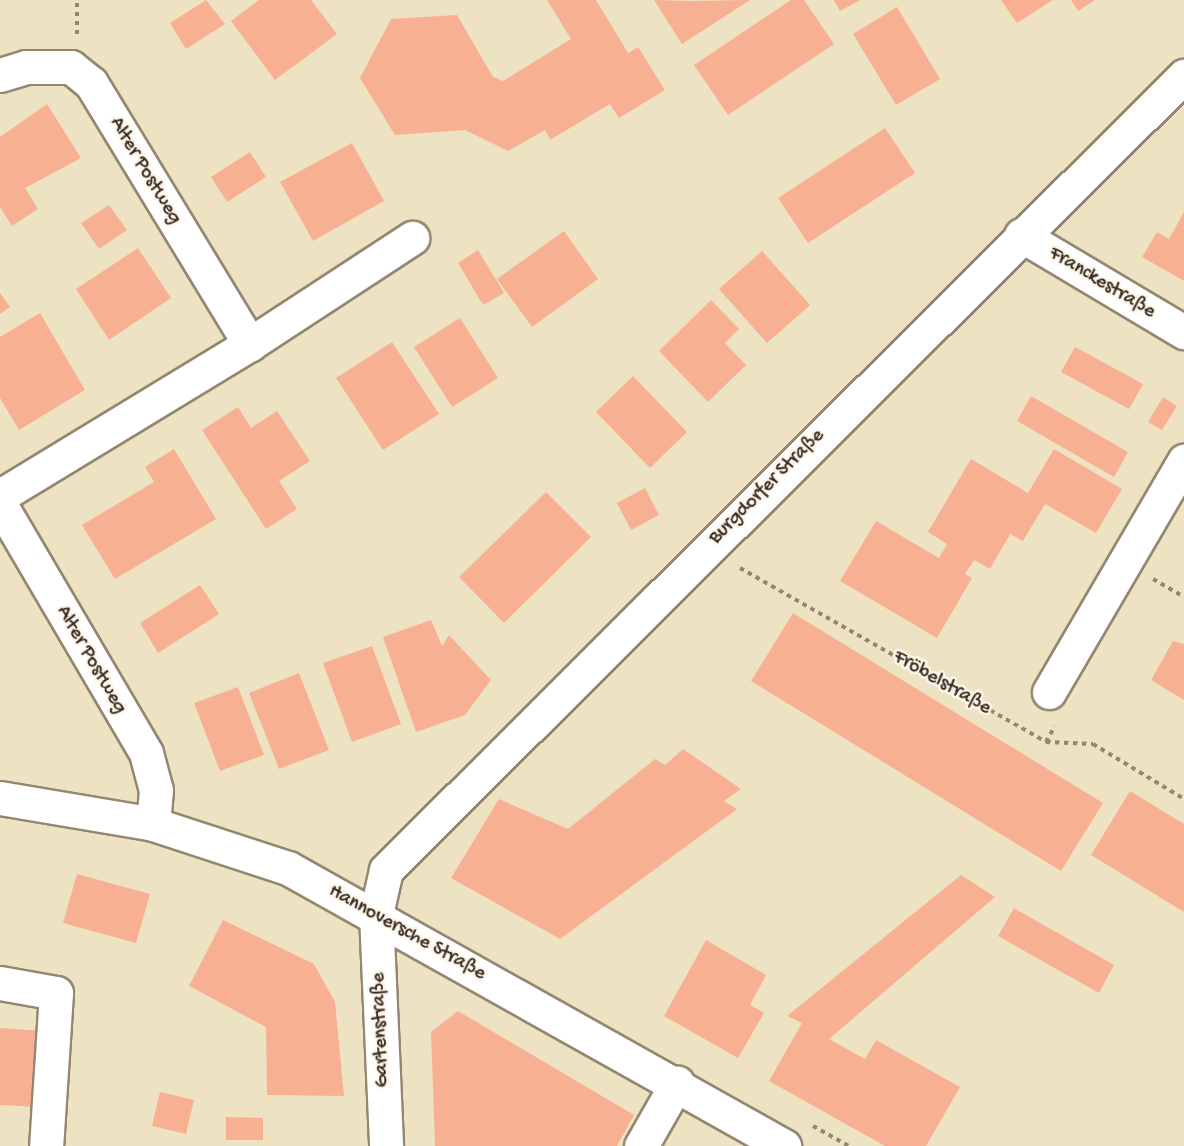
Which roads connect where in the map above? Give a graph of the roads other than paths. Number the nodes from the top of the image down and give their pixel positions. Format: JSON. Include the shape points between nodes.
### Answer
{"nodes":[{"id":1,"x":0,"y":75,"type":"edge"},
{"id":2,"x":1184,"y":76,"type":"edge"},
{"id":3,"x":1021,"y":235,"type":"junction"},
{"id":4,"x":412,"y":238,"type":"dead end"},
{"id":5,"x":1184,"y":332,"type":"edge"},
{"id":6,"x":250,"y":344,"type":"junction"},
{"id":7,"x":1184,"y":461,"type":"edge"},
{"id":8,"x":0,"y":496,"type":"edge"},
{"id":9,"x":0,"y":504,"type":"edge"},
{"id":10,"x":1049,"y":692,"type":"dead end"},
{"id":11,"x":0,"y":799,"type":"edge"},
{"id":12,"x":153,"y":824,"type":"junction"},
{"id":13,"x":376,"y":914,"type":"junction"},
{"id":14,"x":0,"y":983,"type":"edge"},
{"id":15,"x":677,"y":1083,"type":"junction"},
{"id":16,"x":46,"y":1146,"type":"edge"},
{"id":17,"x":386,"y":1146,"type":"edge"},
{"id":18,"x":641,"y":1146,"type":"edge"},
{"id":19,"x":784,"y":1146,"type":"edge"}],
"edges":[{"from":1,"to":6,"type":"main road","name":"Alter Postweg","via":[[26,67],[71,67],[91,83]]},
{"from":2,"to":3,"type":"main road","name":"Burgdorfer Straße"},
{"from":3,"to":5,"type":"main road","name":"Franckestraße"},
{"from":3,"to":13,"type":"main road","name":"Burgdorfer Straße","via":[[386,870]]},
{"from":4,"to":6,"type":"main road"},
{"from":6,"to":8,"type":"main road"},
{"from":7,"to":10,"type":"main road"},
{"from":9,"to":12,"type":"main road","name":"Alter Postweg","via":[[146,753],[156,790]]},
{"from":11,"to":12,"type":"main road","name":"Hannoversche Straße"},
{"from":12,"to":13,"type":"main road","name":"Hannoversche Straße","via":[[288,868]]},
{"from":13,"to":15,"type":"main road","name":"Hannoversche Straße"},
{"from":13,"to":17,"type":"main road","name":"Gartenstraße"},
{"from":14,"to":16,"type":"main road","via":[[56,993]]},
{"from":15,"to":18,"type":"main road"},
{"from":15,"to":19,"type":"main road","name":"Hannoversche Straße"}]}
